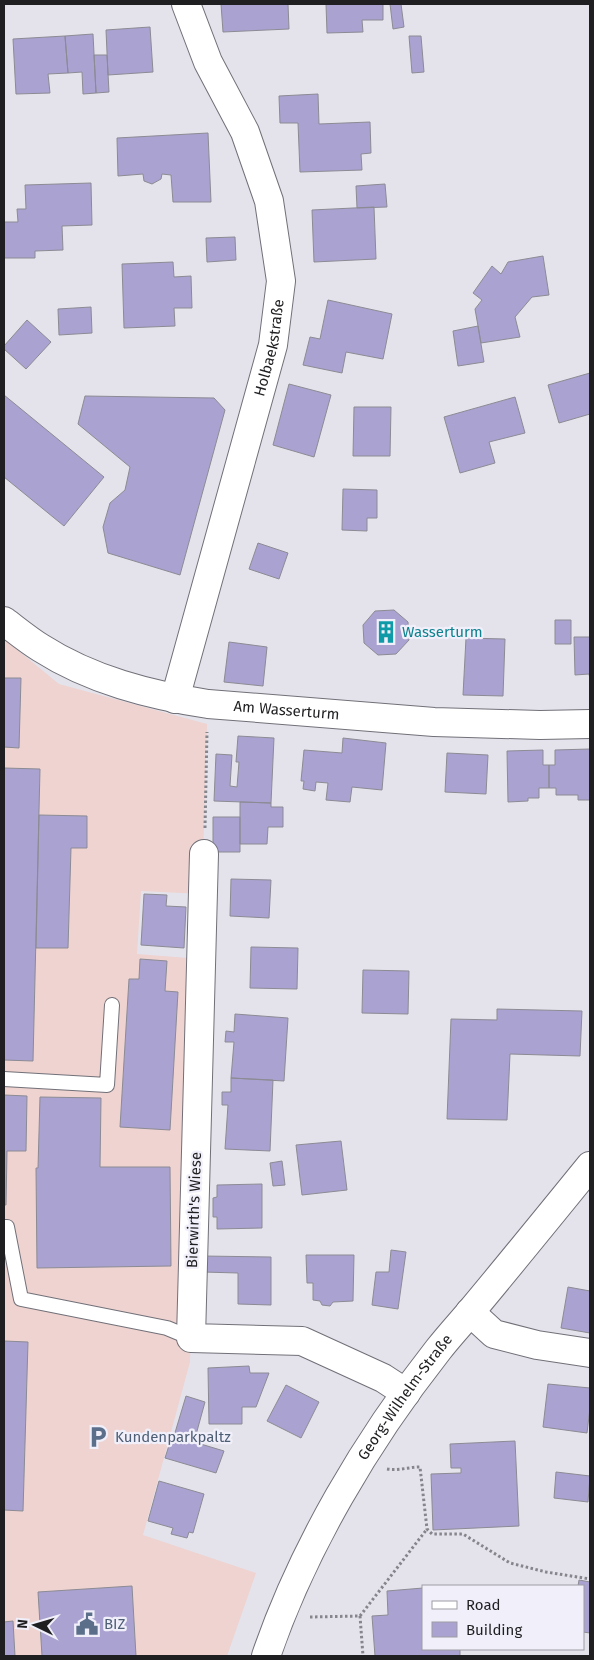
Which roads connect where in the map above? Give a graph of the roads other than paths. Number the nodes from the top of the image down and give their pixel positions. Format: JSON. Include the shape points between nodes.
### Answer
{"nodes":[{"id":1,"x":186,"y":4,"type":"edge"},
{"id":2,"x":4,"y":621,"type":"edge"},
{"id":3,"x":175,"y":699,"type":"junction"},
{"id":4,"x":590,"y":724,"type":"edge"},
{"id":5,"x":204,"y":854,"type":"road end"},
{"id":6,"x":112,"y":1005,"type":"dead end"},
{"id":7,"x":4,"y":1079,"type":"edge"},
{"id":8,"x":590,"y":1166,"type":"edge"},
{"id":9,"x":4,"y":1227,"type":"edge"},
{"id":10,"x":470,"y":1312,"type":"junction"},
{"id":11,"x":191,"y":1338,"type":"junction"},
{"id":12,"x":590,"y":1353,"type":"edge"},
{"id":13,"x":406,"y":1393,"type":"junction"},
{"id":14,"x":266,"y":1656,"type":"edge"}],
"edges":[{"from":1,"to":3,"type":"street","name":"Holbaekstraße","via":[[208,62],[245,132],[269,200],[282,281],[273,345]]},
{"from":2,"to":3,"type":"street","name":"Am Wasserturm","via":[[41,648],[85,672],[129,688]]},
{"from":3,"to":4,"type":"street","name":"Am Wasserturm","via":[[434,722]]},
{"from":5,"to":11,"type":"street","name":"Bierwirth's Wiese"},
{"from":6,"to":7,"type":"lane","via":[[107,1085]]},
{"from":8,"to":10,"type":"street","name":"Georg-Wilhelm-Straße"},
{"from":9,"to":11,"type":"lane","via":[[7,1227],[21,1299],[166,1328]]},
{"from":10,"to":12,"type":"street","via":[[494,1334]]},
{"from":10,"to":13,"type":"street","name":"Georg-Wilhelm-Straße"},
{"from":11,"to":13,"type":"street","via":[[302,1341],[383,1378]]},
{"from":13,"to":14,"type":"street","name":"Georg-Wilhelm-Straße","via":[[334,1504],[282,1612]]}]}
